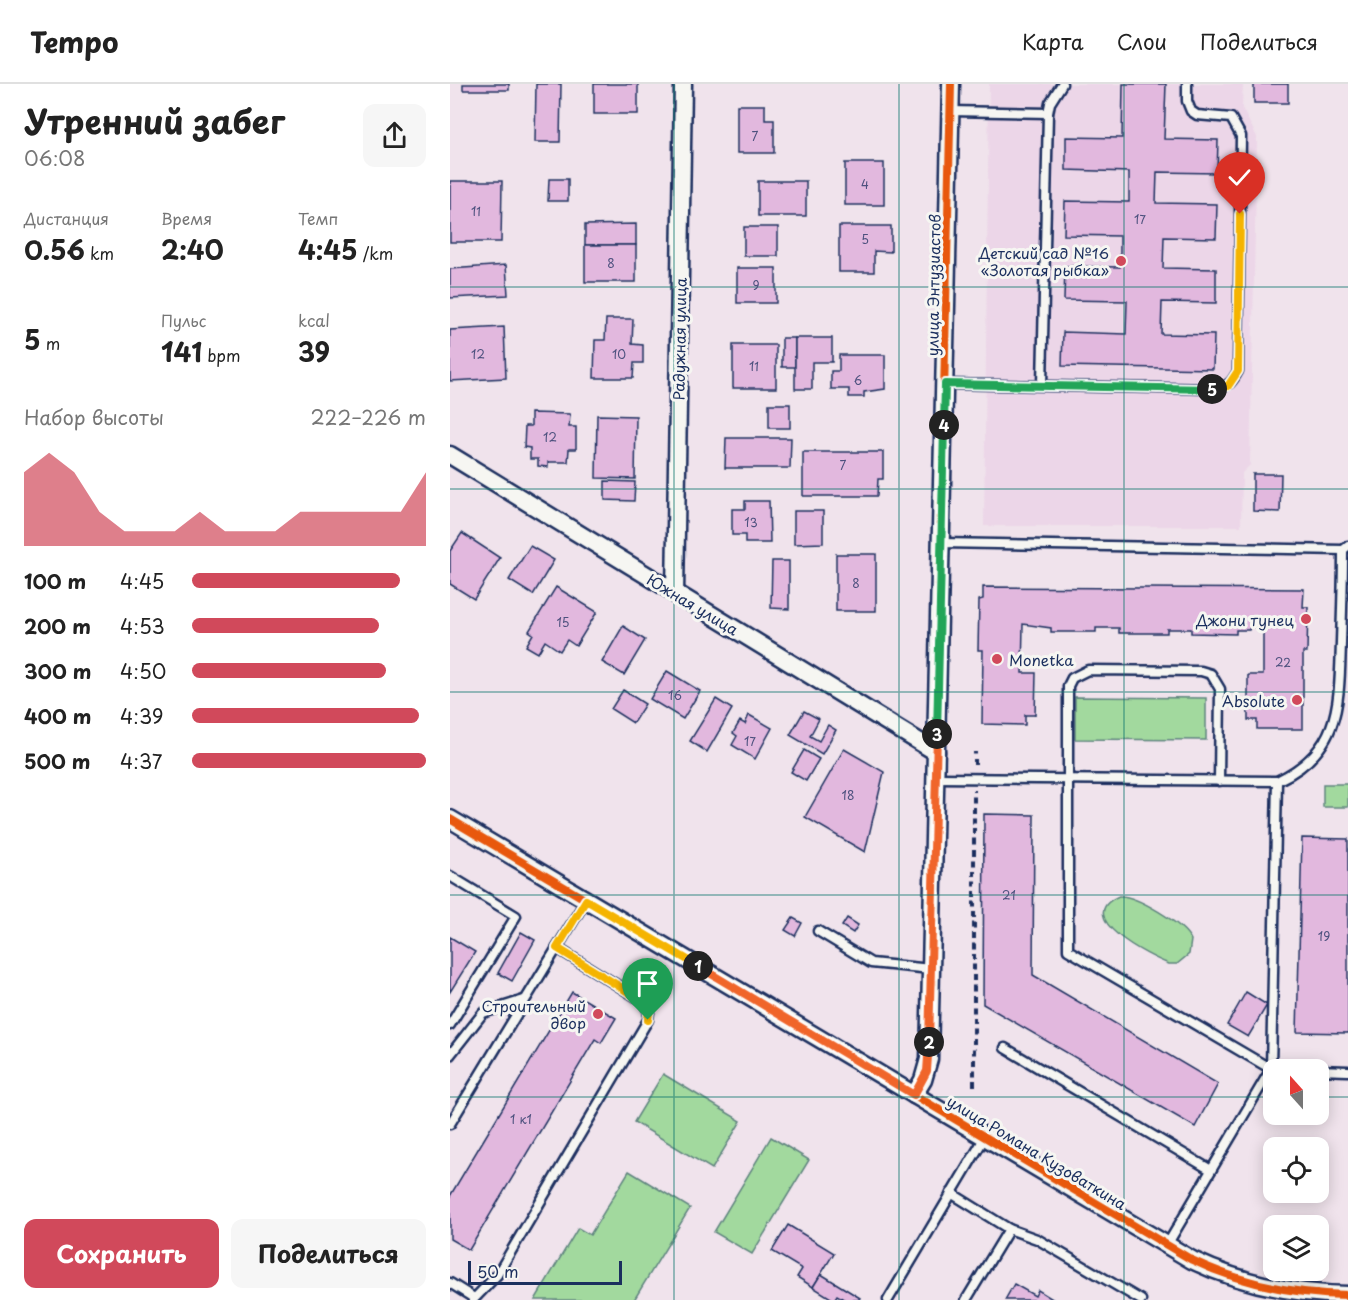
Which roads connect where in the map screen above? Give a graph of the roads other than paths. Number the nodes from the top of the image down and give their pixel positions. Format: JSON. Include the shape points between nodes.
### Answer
{"nodes":[{"id":1,"x":683,"y":84,"type":"edge"},
{"id":2,"x":951,"y":84,"type":"edge"},
{"id":3,"x":1062,"y":84,"type":"edge"},
{"id":4,"x":1187,"y":84,"type":"edge"},
{"id":5,"x":951,"y":111,"type":"junction"},
{"id":6,"x":1048,"y":113,"type":"junction"},
{"id":7,"x":945,"y":384,"type":"junction"},
{"id":8,"x":1042,"y":386,"type":"junction"},
{"id":9,"x":450,"y":454,"type":"edge"},
{"id":10,"x":941,"y":543,"type":"junction"},
{"id":11,"x":1346,"y":548,"type":"edge"},
{"id":12,"x":675,"y":594,"type":"junction"},
{"id":13,"x":1344,"y":701,"type":"edge"},
{"id":14,"x":936,"y":752,"type":"junction"},
{"id":15,"x":936,"y":778,"type":"junction"},
{"id":16,"x":1067,"y":780,"type":"junction"},
{"id":17,"x":1220,"y":782,"type":"junction"},
{"id":18,"x":1277,"y":782,"type":"junction"},
{"id":19,"x":450,"y":819,"type":"edge"},
{"id":20,"x":450,"y":876,"type":"edge"},
{"id":21,"x":586,"y":900,"type":"junction"},
{"id":22,"x":818,"y":931,"type":"dead end"},
{"id":23,"x":557,"y":948,"type":"junction"},
{"id":24,"x":931,"y":969,"type":"junction"},
{"id":25,"x":524,"y":1000,"type":"junction"},
{"id":26,"x":450,"y":1025,"type":"edge"},
{"id":27,"x":1005,"y":1048,"type":"dead end"},
{"id":28,"x":450,"y":1055,"type":"edge"},
{"id":29,"x":1276,"y":1059,"type":"edge"},
{"id":30,"x":1263,"y":1062,"type":"edge"},
{"id":31,"x":1329,"y":1070,"type":"edge"},
{"id":32,"x":1348,"y":1071,"type":"edge"},
{"id":33,"x":1263,"y":1089,"type":"edge"},
{"id":34,"x":914,"y":1095,"type":"junction"},
{"id":35,"x":450,"y":1124,"type":"edge"},
{"id":36,"x":985,"y":1137,"type":"junction"},
{"id":37,"x":1211,"y":1170,"type":"junction"},
{"id":38,"x":951,"y":1193,"type":"junction"},
{"id":39,"x":1009,"y":1229,"type":"junction"},
{"id":40,"x":1167,"y":1245,"type":"junction"},
{"id":41,"x":450,"y":1283,"type":"edge"},
{"id":42,"x":1348,"y":1295,"type":"edge"},
{"id":43,"x":474,"y":1299,"type":"edge"},
{"id":44,"x":888,"y":1300,"type":"edge"},
{"id":45,"x":966,"y":1300,"type":"edge"},
{"id":46,"x":1141,"y":1300,"type":"edge"}],
"edges":[{"from":1,"to":12,"type":"street","name":"Радужная улица"},
{"from":2,"to":5,"type":"street","name":"улица Энтузиастов"},
{"from":3,"to":6,"type":"lane"},
{"from":4,"to":8,"type":"lane","via":[[1191,111],[1231,118],[1241,136],[1238,371],[1228,386],[1217,389]]},
{"from":5,"to":6,"type":"lane"},
{"from":5,"to":7,"type":"street","name":"улица Энтузиастов"},
{"from":6,"to":8,"type":"lane"},
{"from":7,"to":8,"type":"lane"},
{"from":7,"to":10,"type":"street","name":"улица Энтузиастов"},
{"from":9,"to":12,"type":"street","name":"Южная улица"},
{"from":10,"to":11,"type":"lane"},
{"from":10,"to":14,"type":"street","name":"улица Энтузиастов"},
{"from":11,"to":13,"type":"lane"},
{"from":12,"to":14,"type":"street","name":"Южная улица"},
{"from":13,"to":18,"type":"lane","via":[[1311,760]]},
{"from":14,"to":15,"type":"street","name":"улица Энтузиастов"},
{"from":15,"to":16,"type":"lane"},
{"from":15,"to":24,"type":"street","name":"улица Энтузиастов"},
{"from":16,"to":17,"type":"lane"},
{"from":16,"to":17,"type":"lane","via":[[1068,686],[1072,678],[1088,670],[1201,670],[1211,674],[1220,689]]},
{"from":16,"to":30,"type":"lane","via":[[1068,950]]},
{"from":17,"to":18,"type":"lane"},
{"from":18,"to":29,"type":"lane"},
{"from":19,"to":21,"type":"street","name":"улица Романа Кузоваткина"},
{"from":20,"to":26,"type":"lane","via":[[516,916]]},
{"from":21,"to":23,"type":"lane"},
{"from":21,"to":34,"type":"street","name":"улица Романа Кузоваткина"},
{"from":22,"to":24,"type":"lane","via":[[871,963]]},
{"from":23,"to":25,"type":"lane"},
{"from":23,"to":43,"type":"lane","via":[[643,1001],[649,1012],[648,1020],[496,1275]]},
{"from":24,"to":34,"type":"street","name":"улица Энтузиастов","via":[[929,1059]]},
{"from":25,"to":28,"type":"lane","via":[[483,1013]]},
{"from":25,"to":35,"type":"lane"},
{"from":27,"to":37,"type":"lane"},
{"from":31,"to":32,"type":"lane"},
{"from":33,"to":37,"type":"lane"},
{"from":34,"to":36,"type":"street","name":"улица Романа Кузоваткина"},
{"from":36,"to":38,"type":"lane"},
{"from":36,"to":40,"type":"street","name":"улица Романа Кузоваткина"},
{"from":37,"to":40,"type":"lane"},
{"from":38,"to":39,"type":"lane"},
{"from":38,"to":44,"type":"lane"},
{"from":39,"to":45,"type":"lane"},
{"from":39,"to":46,"type":"lane","via":[[1037,1239]]},
{"from":40,"to":42,"type":"street","name":"улица Романа Кузоваткина","via":[[1214,1270],[1258,1285]]},
{"from":41,"to":43,"type":"lane"}]}
